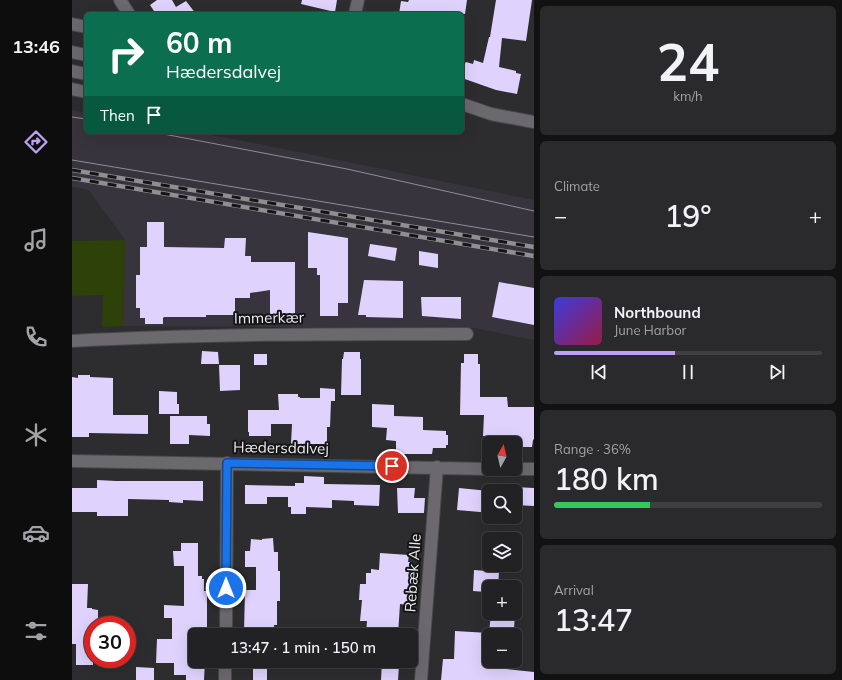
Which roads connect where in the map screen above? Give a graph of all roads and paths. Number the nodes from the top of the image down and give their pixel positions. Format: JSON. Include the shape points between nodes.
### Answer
{"nodes":[{"id":1,"x":120,"y":0,"type":"edge"},
{"id":2,"x":358,"y":0,"type":"edge"},
{"id":3,"x":128,"y":12,"type":"edge"},
{"id":4,"x":355,"y":12,"type":"edge"},
{"id":5,"x":72,"y":24,"type":"edge"},
{"id":6,"x":84,"y":27,"type":"edge"},
{"id":7,"x":72,"y":52,"type":"edge"},
{"id":8,"x":84,"y":55,"type":"edge"},
{"id":9,"x":72,"y":71,"type":"edge"},
{"id":10,"x":84,"y":74,"type":"edge"},
{"id":11,"x":72,"y":89,"type":"edge"},
{"id":12,"x":84,"y":92,"type":"edge"},
{"id":13,"x":464,"y":105,"type":"edge"},
{"id":14,"x":534,"y":122,"type":"edge"},
{"id":15,"x":468,"y":334,"type":"dead end"},
{"id":16,"x":72,"y":341,"type":"edge"},
{"id":17,"x":72,"y":461,"type":"edge"},
{"id":18,"x":227,"y":463,"type":"junction"},
{"id":19,"x":437,"y":467,"type":"junction"},
{"id":20,"x":482,"y":468,"type":"edge"},
{"id":21,"x":522,"y":469,"type":"edge"},
{"id":22,"x":534,"y":470,"type":"edge"},
{"id":23,"x":226,"y":628,"type":"edge"},
{"id":24,"x":225,"y":668,"type":"edge"},
{"id":25,"x":225,"y":680,"type":"edge"},
{"id":26,"x":421,"y":680,"type":"edge"}],
"edges":[{"from":1,"to":3,"type":"street"},
{"from":2,"to":4,"type":"street"},
{"from":5,"to":6,"type":"street"},
{"from":7,"to":8,"type":"street"},
{"from":9,"to":10,"type":"street"},
{"from":11,"to":12,"type":"street"},
{"from":13,"to":14,"type":"street","via":[[491,114]]},
{"from":15,"to":16,"type":"street","name":"Immerkær","via":[[285,333]]},
{"from":17,"to":18,"type":"street","name":"Hædersdalvej"},
{"from":18,"to":19,"type":"street","name":"Hædersdalvej"},
{"from":18,"to":23,"type":"street"},
{"from":19,"to":20,"type":"street","name":"Hædersdalvej"},
{"from":19,"to":26,"type":"street","name":"Rebæk Alle"},
{"from":21,"to":22,"type":"street"},
{"from":24,"to":25,"type":"street"}]}
